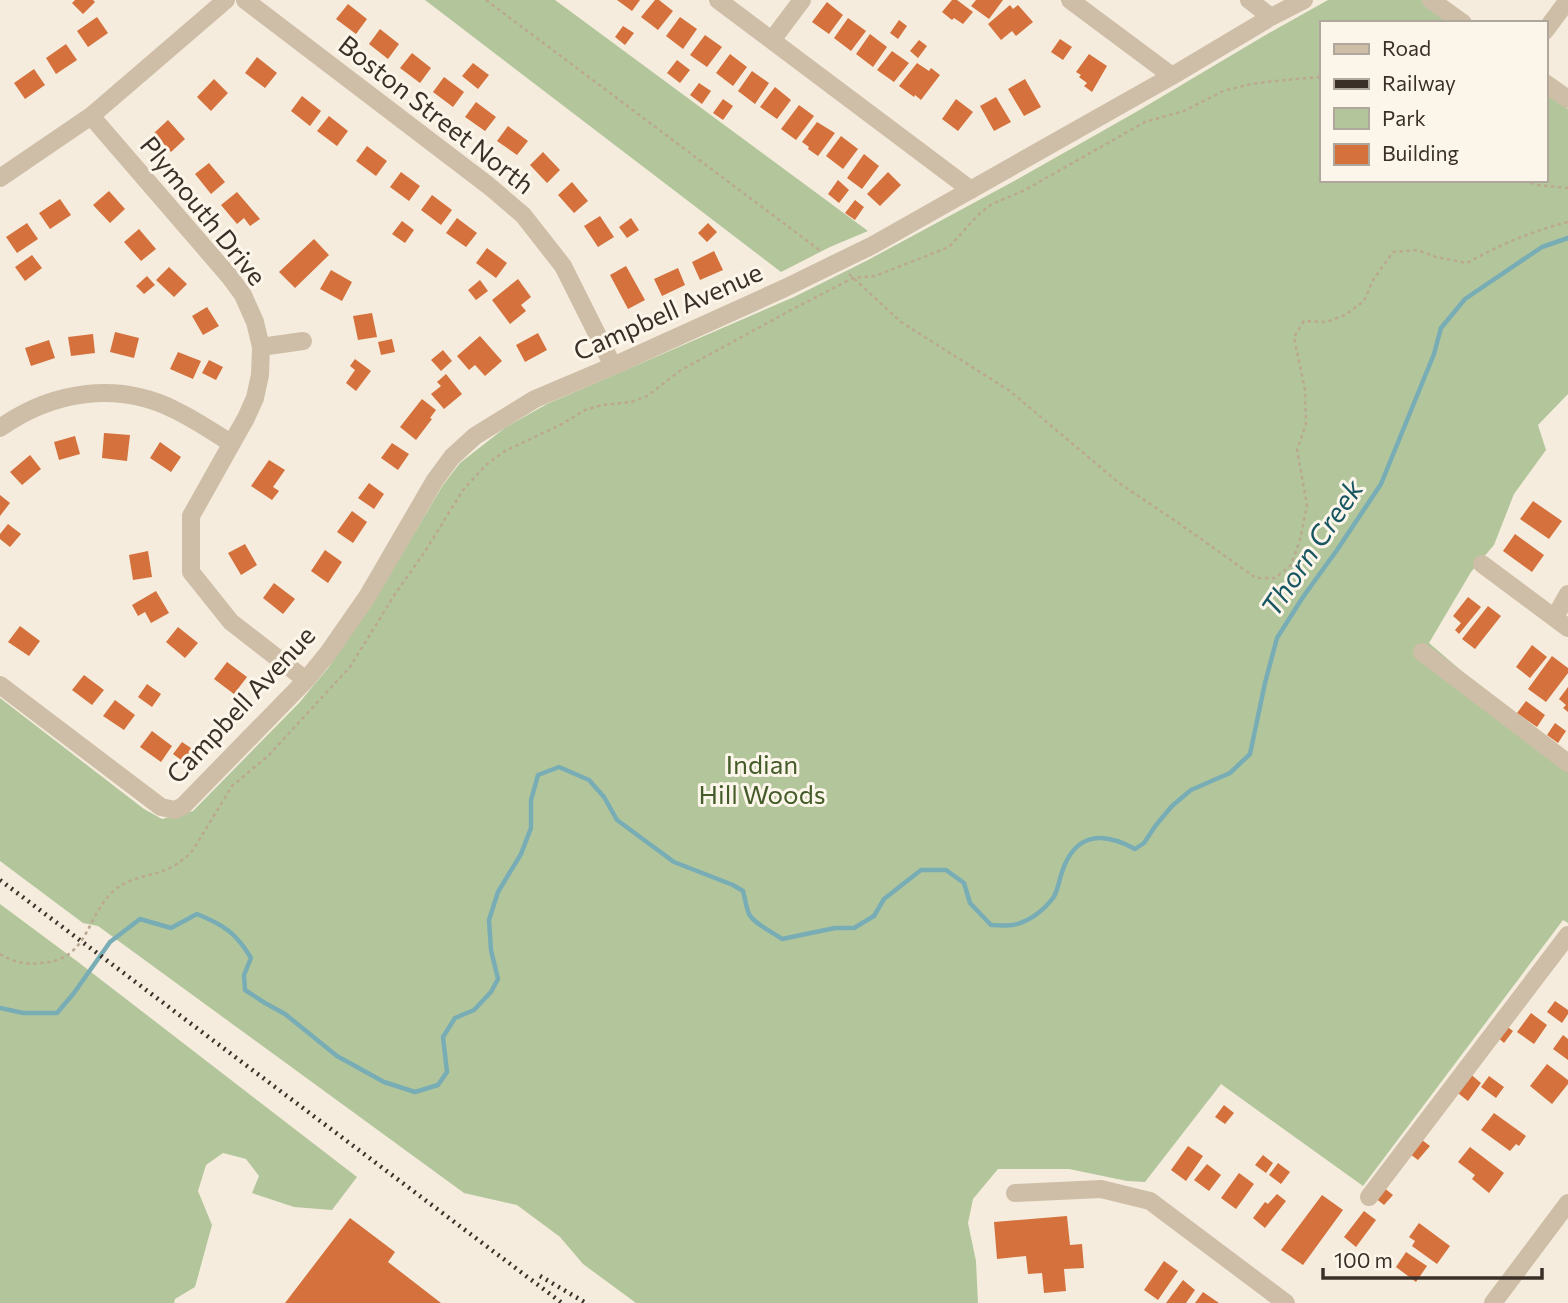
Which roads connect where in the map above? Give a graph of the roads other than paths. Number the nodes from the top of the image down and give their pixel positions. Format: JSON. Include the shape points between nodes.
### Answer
{"nodes":[{"id":1,"x":226,"y":0,"type":"edge"},
{"id":2,"x":245,"y":0,"type":"edge"},
{"id":3,"x":718,"y":0,"type":"edge"},
{"id":4,"x":802,"y":0,"type":"edge"},
{"id":5,"x":1070,"y":0,"type":"edge"},
{"id":6,"x":1249,"y":0,"type":"edge"},
{"id":7,"x":1304,"y":0,"type":"edge"},
{"id":8,"x":1431,"y":0,"type":"edge"},
{"id":9,"x":1568,"y":0,"type":"edge"},
{"id":10,"x":1271,"y":17,"type":"junction"},
{"id":11,"x":1459,"y":21,"type":"edge"},
{"id":12,"x":1547,"y":28,"type":"edge"},
{"id":13,"x":772,"y":40,"type":"junction"},
{"id":14,"x":1172,"y":76,"type":"junction"},
{"id":15,"x":1547,"y":84,"type":"edge"},
{"id":16,"x":1568,"y":99,"type":"edge"},
{"id":17,"x":91,"y":116,"type":"junction"},
{"id":18,"x":0,"y":178,"type":"edge"},
{"id":19,"x":971,"y":190,"type":"junction"},
{"id":20,"x":303,"y":341,"type":"dead end"},
{"id":21,"x":261,"y":348,"type":"junction"},
{"id":22,"x":613,"y":366,"type":"junction"},
{"id":23,"x":0,"y":428,"type":"edge"},
{"id":24,"x":231,"y":443,"type":"junction"},
{"id":25,"x":1482,"y":565,"type":"dead end"},
{"id":26,"x":1568,"y":594,"type":"edge"},
{"id":27,"x":1561,"y":622,"type":"edge"},
{"id":28,"x":1422,"y":652,"type":"dead end"},
{"id":29,"x":306,"y":680,"type":"junction"},
{"id":30,"x":0,"y":685,"type":"edge"},
{"id":31,"x":1568,"y":763,"type":"edge"},
{"id":32,"x":1568,"y":934,"type":"edge"},
{"id":33,"x":1015,"y":1193,"type":"dead end"},
{"id":34,"x":1370,"y":1198,"type":"dead end"},
{"id":35,"x":1568,"y":1203,"type":"edge"},
{"id":36,"x":1286,"y":1303,"type":"edge"},
{"id":37,"x":1495,"y":1303,"type":"edge"}],
"edges":[{"from":1,"to":17,"type":"street"},
{"from":2,"to":22,"type":"street","name":"Boston Street North","via":[[523,215],[563,266]]},
{"from":3,"to":13,"type":"street"},
{"from":4,"to":13,"type":"street"},
{"from":5,"to":14,"type":"street"},
{"from":6,"to":10,"type":"street"},
{"from":7,"to":10,"type":"street","name":"Campbell Avenue"},
{"from":8,"to":11,"type":"street"},
{"from":9,"to":12,"type":"street"},
{"from":10,"to":14,"type":"street","name":"Campbell Avenue"},
{"from":13,"to":19,"type":"street"},
{"from":14,"to":19,"type":"street","name":"Campbell Avenue"},
{"from":15,"to":16,"type":"street"},
{"from":17,"to":18,"type":"street"},
{"from":17,"to":21,"type":"street","name":"Plymouth Drive","via":[[243,295]]},
{"from":19,"to":22,"type":"street","name":"Campbell Avenue","via":[[873,245]]},
{"from":20,"to":21,"type":"street"},
{"from":21,"to":24,"type":"street","name":"Plymouth Drive","via":[[255,398]]},
{"from":22,"to":29,"type":"street","name":"Campbell Avenue","via":[[535,399],[475,436],[452,457],[367,597]]},
{"from":23,"to":24,"type":"street","via":[[57,399],[119,393],[175,410]]},
{"from":24,"to":29,"type":"street","name":"Plymouth Drive","via":[[191,516],[191,572],[231,622]]},
{"from":25,"to":27,"type":"street"},
{"from":26,"to":27,"type":"street"},
{"from":28,"to":31,"type":"street"},
{"from":29,"to":30,"type":"street","name":"Campbell Avenue","via":[[174,810],[161,807]]},
{"from":32,"to":34,"type":"street"},
{"from":33,"to":36,"type":"street","via":[[1101,1189],[1150,1201]]},
{"from":35,"to":37,"type":"street"}]}
